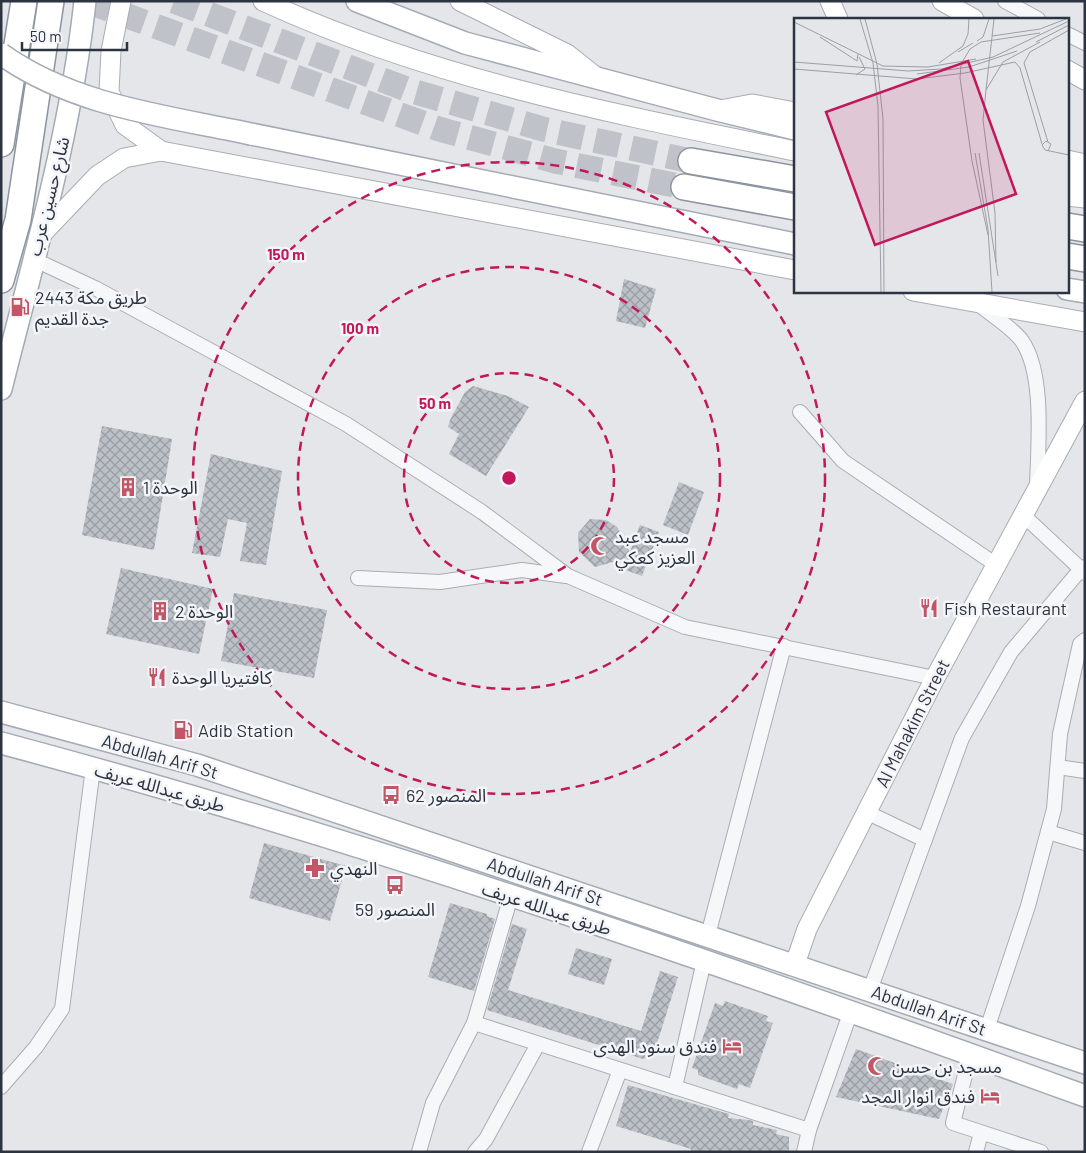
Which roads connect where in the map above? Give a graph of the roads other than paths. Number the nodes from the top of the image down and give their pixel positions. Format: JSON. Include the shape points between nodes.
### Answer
{"nodes":[{"id":1,"x":24,"y":1,"type":"edge"},
{"id":2,"x":51,"y":1,"type":"edge"},
{"id":3,"x":85,"y":1,"type":"edge"},
{"id":4,"x":121,"y":1,"type":"edge"},
{"id":5,"x":263,"y":1,"type":"edge"},
{"id":6,"x":357,"y":1,"type":"edge"},
{"id":7,"x":460,"y":1,"type":"edge"},
{"id":8,"x":830,"y":1,"type":"edge"},
{"id":9,"x":942,"y":1,"type":"edge"},
{"id":10,"x":1005,"y":1,"type":"edge"},
{"id":11,"x":838,"y":18,"type":"edge"},
{"id":12,"x":972,"y":18,"type":"edge"},
{"id":13,"x":1036,"y":18,"type":"edge"},
{"id":14,"x":1068,"y":34,"type":"edge"},
{"id":15,"x":1085,"y":43,"type":"edge"},
{"id":16,"x":1,"y":54,"type":"edge"},
{"id":17,"x":1068,"y":71,"type":"edge"},
{"id":18,"x":599,"y":79,"type":"junction"},
{"id":19,"x":1085,"y":80,"type":"edge"},
{"id":20,"x":717,"y":110,"type":"junction"},
{"id":21,"x":794,"y":112,"type":"edge"},
{"id":22,"x":794,"y":128,"type":"edge"},
{"id":23,"x":1,"y":144,"type":"edge"},
{"id":24,"x":161,"y":151,"type":"junction"},
{"id":25,"x":794,"y":151,"type":"edge"},
{"id":26,"x":1068,"y":160,"type":"edge"},
{"id":27,"x":691,"y":161,"type":"tunnel mouth"},
{"id":28,"x":1085,"y":164,"type":"edge"},
{"id":29,"x":1068,"y":177,"type":"edge"},
{"id":30,"x":794,"y":179,"type":"edge"},
{"id":31,"x":1085,"y":181,"type":"edge"},
{"id":32,"x":684,"y":186,"type":"tunnel mouth"},
{"id":33,"x":1068,"y":196,"type":"edge"},
{"id":34,"x":1085,"y":198,"type":"edge"},
{"id":35,"x":794,"y":207,"type":"edge"},
{"id":36,"x":1068,"y":226,"type":"edge"},
{"id":37,"x":1085,"y":229,"type":"edge"},
{"id":38,"x":38,"y":238,"type":"junction"},
{"id":39,"x":794,"y":244,"type":"edge"},
{"id":40,"x":1068,"y":256,"type":"edge"},
{"id":41,"x":33,"y":259,"type":"junction"},
{"id":42,"x":1085,"y":259,"type":"edge"},
{"id":43,"x":794,"y":270,"type":"edge"},
{"id":44,"x":1,"y":280,"type":"edge"},
{"id":45,"x":1068,"y":289,"type":"edge"},
{"id":46,"x":919,"y":292,"type":"edge"},
{"id":47,"x":1085,"y":292,"type":"edge"},
{"id":48,"x":977,"y":302,"type":"junction"},
{"id":49,"x":1085,"y":322,"type":"edge"},
{"id":50,"x":1,"y":389,"type":"edge"},
{"id":51,"x":1085,"y":401,"type":"edge"},
{"id":52,"x":800,"y":412,"type":"dead end"},
{"id":53,"x":1037,"y":486,"type":"junction"},
{"id":54,"x":1022,"y":514,"type":"junction"},
{"id":55,"x":995,"y":564,"type":"junction"},
{"id":56,"x":1083,"y":570,"type":"edge"},
{"id":57,"x":568,"y":576,"type":"junction"},
{"id":58,"x":358,"y":578,"type":"dead end"},
{"id":59,"x":1085,"y":640,"type":"edge"},
{"id":60,"x":784,"y":646,"type":"junction"},
{"id":61,"x":935,"y":678,"type":"junction"},
{"id":62,"x":1,"y":712,"type":"edge"},
{"id":63,"x":1,"y":743,"type":"edge"},
{"id":64,"x":1058,"y":767,"type":"junction"},
{"id":65,"x":93,"y":768,"type":"junction"},
{"id":66,"x":1085,"y":771,"type":"edge"},
{"id":67,"x":866,"y":812,"type":"junction"},
{"id":68,"x":1048,"y":832,"type":"junction"},
{"id":69,"x":925,"y":840,"type":"junction"},
{"id":70,"x":1085,"y":843,"type":"edge"},
{"id":71,"x":511,"y":896,"type":"junction"},
{"id":72,"x":708,"y":935,"type":"junction"},
{"id":73,"x":704,"y":961,"type":"junction"},
{"id":74,"x":794,"y":964,"type":"junction"},
{"id":75,"x":864,"y":988,"type":"junction"},
{"id":76,"x":851,"y":1011,"type":"junction"},
{"id":77,"x":474,"y":1023,"type":"junction"},
{"id":78,"x":987,"y":1029,"type":"junction"},
{"id":79,"x":538,"y":1044,"type":"junction"},
{"id":80,"x":970,"y":1054,"type":"junction"},
{"id":81,"x":1085,"y":1063,"type":"edge"},
{"id":82,"x":620,"y":1070,"type":"junction"},
{"id":83,"x":1,"y":1087,"type":"edge"},
{"id":84,"x":675,"y":1087,"type":"junction"},
{"id":85,"x":1085,"y":1096,"type":"edge"},
{"id":86,"x":809,"y":1130,"type":"junction"},
{"id":87,"x":981,"y":1133,"type":"junction"},
{"id":88,"x":419,"y":1152,"type":"edge"},
{"id":89,"x":475,"y":1152,"type":"edge"},
{"id":90,"x":590,"y":1152,"type":"edge"},
{"id":91,"x":804,"y":1152,"type":"edge"},
{"id":92,"x":976,"y":1152,"type":"edge"},
{"id":93,"x":1041,"y":1152,"type":"edge"}],
"edges":[{"from":1,"to":23,"type":"highway"},
{"from":2,"to":44,"type":"highway","via":[[18,220]]},
{"from":3,"to":38,"type":"main road","name":"شارع حسين عرب","via":[[80,48],[62,144]]},
{"from":4,"to":24,"type":"street","via":[[111,51],[109,92],[125,125]]},
{"from":5,"to":25,"type":"street","via":[[321,28],[483,81]]},
{"from":6,"to":18,"type":"main road","via":[[465,43]]},
{"from":7,"to":18,"type":"street","via":[[567,54]]},
{"from":8,"to":11,"type":"street"},
{"from":9,"to":12,"type":"street"},
{"from":10,"to":13,"type":"street"},
{"from":14,"to":15,"type":"street"},
{"from":16,"to":39,"type":"main road","bridge":true,"via":[[61,88],[101,102]]},
{"from":17,"to":19,"type":"street"},
{"from":18,"to":20,"type":"main road"},
{"from":20,"to":21,"type":"street","via":[[752,104]]},
{"from":20,"to":22,"type":"main road"},
{"from":24,"to":38,"type":"street","via":[[124,158],[97,176]]},
{"from":24,"to":43,"type":"street"},
{"from":26,"to":28,"type":"street"},
{"from":27,"to":30,"type":"highway"},
{"from":29,"to":31,"type":"main road"},
{"from":32,"to":35,"type":"highway"},
{"from":33,"to":34,"type":"street"},
{"from":36,"to":37,"type":"highway"},
{"from":38,"to":41,"type":"main road","name":"شارع حسين عرب"},
{"from":40,"to":42,"type":"highway"},
{"from":41,"to":50,"type":"main road","name":"شارع حسين عرب"},
{"from":41,"to":57,"type":"street","via":[[95,288],[346,424],[482,512]]},
{"from":45,"to":47,"type":"main road"},
{"from":46,"to":48,"type":"street"},
{"from":48,"to":49,"type":"street"},
{"from":48,"to":53,"type":"street","via":[[1022,341],[1036,378]]},
{"from":51,"to":53,"type":"street","name":"Al Mahakim Street"},
{"from":52,"to":55,"type":"street","via":[[843,461]]},
{"from":53,"to":54,"type":"street","name":"Al Mahakim Street"},
{"from":54,"to":55,"type":"street","name":"Al Mahakim Street"},
{"from":54,"to":56,"type":"street"},
{"from":55,"to":61,"type":"street","name":"Al Mahakim Street"},
{"from":56,"to":69,"type":"street","via":[[1011,652],[962,738]]},
{"from":57,"to":58,"type":"street","via":[[522,570],[440,582]]},
{"from":57,"to":60,"type":"street","via":[[685,627]]},
{"from":59,"to":64,"type":"street","via":[[1080,644],[1060,734]]},
{"from":60,"to":61,"type":"street"},
{"from":60,"to":72,"type":"street"},
{"from":61,"to":67,"type":"street","name":"Al Mahakim Street"},
{"from":62,"to":72,"type":"main road","name":"Abdullah Arif St","via":[[198,765]]},
{"from":63,"to":65,"type":"main road","name":"طريق عبدالله عريف"},
{"from":64,"to":66,"type":"street"},
{"from":64,"to":68,"type":"street"},
{"from":65,"to":71,"type":"main road","name":"طريق عبدالله عريف"},
{"from":65,"to":83,"type":"street","via":[[62,1009],[36,1047]]},
{"from":67,"to":69,"type":"street"},
{"from":67,"to":74,"type":"street","name":"Al Mahakim Street","via":[[807,929]]},
{"from":68,"to":70,"type":"street"},
{"from":68,"to":78,"type":"street","via":[[1028,906]]},
{"from":69,"to":75,"type":"street"},
{"from":71,"to":73,"type":"main road","name":"طريق عبدالله عريف"},
{"from":71,"to":77,"type":"street"},
{"from":72,"to":74,"type":"main road","name":"Abdullah Arif St"},
{"from":73,"to":76,"type":"main road","name":"طريق عبدالله عريف"},
{"from":73,"to":84,"type":"street"},
{"from":74,"to":75,"type":"main road","name":"Abdullah Arif St"},
{"from":75,"to":76,"type":"main road"},
{"from":75,"to":78,"type":"main road","name":"Abdullah Arif St"},
{"from":76,"to":80,"type":"main road","name":"طريق عبدالله عريف"},
{"from":76,"to":86,"type":"street"},
{"from":77,"to":79,"type":"street"},
{"from":77,"to":88,"type":"street","via":[[433,1103]]},
{"from":78,"to":81,"type":"main road","name":"Abdullah Arif St"},
{"from":79,"to":82,"type":"street"},
{"from":79,"to":89,"type":"street","via":[[486,1139]]},
{"from":80,"to":85,"type":"main road","name":"طريق عبدالله عريف"},
{"from":80,"to":87,"type":"street","via":[[953,1124]]},
{"from":82,"to":84,"type":"street"},
{"from":82,"to":90,"type":"street"},
{"from":84,"to":86,"type":"street"},
{"from":86,"to":91,"type":"street"},
{"from":87,"to":92,"type":"street"},
{"from":87,"to":93,"type":"street"}]}
